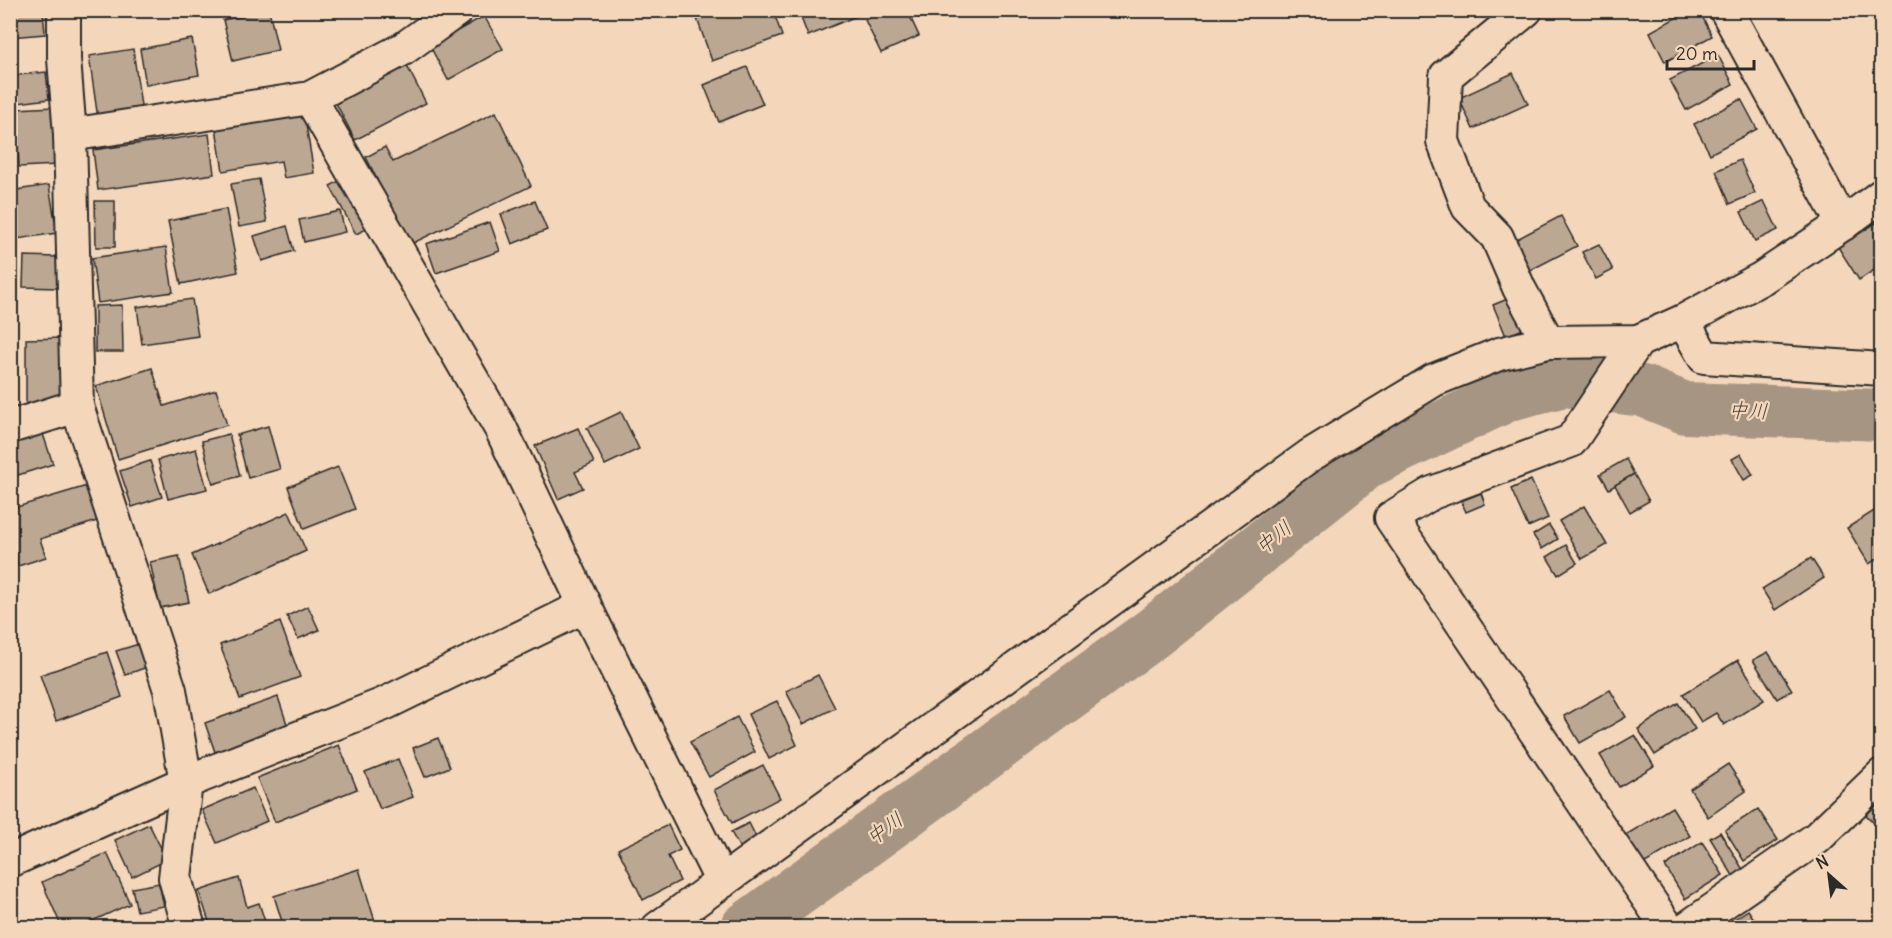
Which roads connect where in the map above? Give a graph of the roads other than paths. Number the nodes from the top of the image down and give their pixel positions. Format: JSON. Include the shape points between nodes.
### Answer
{"nodes":[{"id":1,"x":64,"y":10,"type":"edge"},
{"id":2,"x":457,"y":10,"type":"edge"},
{"id":3,"x":1526,"y":10,"type":"edge"},
{"id":4,"x":1726,"y":10,"type":"edge"},
{"id":5,"x":310,"y":98,"type":"junction"},
{"id":6,"x":70,"y":135,"type":"junction"},
{"id":7,"x":1881,"y":195,"type":"edge"},
{"id":8,"x":1843,"y":224,"type":"junction"},
{"id":9,"x":1683,"y":321,"type":"junction"},
{"id":10,"x":1638,"y":341,"type":"junction"},
{"id":11,"x":1548,"y":342,"type":"junction"},
{"id":12,"x":1881,"y":369,"type":"edge"},
{"id":13,"x":77,"y":406,"type":"junction"},
{"id":14,"x":10,"y":427,"type":"edge"},
{"id":15,"x":585,"y":606,"type":"junction"},
{"id":16,"x":1881,"y":775,"type":"edge"},
{"id":17,"x":186,"y":782,"type":"junction"},
{"id":18,"x":10,"y":861,"type":"edge"},
{"id":19,"x":722,"y":882,"type":"junction"},
{"id":20,"x":189,"y":927,"type":"edge"},
{"id":21,"x":658,"y":927,"type":"edge"},
{"id":22,"x":1668,"y":927,"type":"edge"},
{"id":23,"x":1688,"y":927,"type":"edge"}],
"edges":[{"from":1,"to":6,"type":"street"},
{"from":2,"to":5,"type":"street","via":[[403,50]]},
{"from":3,"to":11,"type":"street","via":[[1446,76],[1443,141],[1468,207],[1497,237]]},
{"from":4,"to":8,"type":"street"},
{"from":5,"to":6,"type":"street"},
{"from":5,"to":15,"type":"street","via":[[501,429]]},
{"from":6,"to":13,"type":"street"},
{"from":7,"to":8,"type":"street"},
{"from":8,"to":9,"type":"street","via":[[1762,278]]},
{"from":9,"to":10,"type":"street"},
{"from":9,"to":12,"type":"street","via":[[1704,357]]},
{"from":10,"to":11,"type":"street"},
{"from":10,"to":22,"type":"street","via":[[1571,441],[1432,493],[1391,518]]},
{"from":11,"to":19,"type":"street","via":[[1499,354],[1434,380],[1316,451]]},
{"from":13,"to":14,"type":"street"},
{"from":13,"to":17,"type":"street","via":[[170,690]]},
{"from":15,"to":17,"type":"street","via":[[384,704]]},
{"from":15,"to":19,"type":"street"},
{"from":16,"to":23,"type":"street","via":[[1817,838]]},
{"from":17,"to":18,"type":"street"},
{"from":17,"to":20,"type":"street","via":[[174,878]]},
{"from":19,"to":21,"type":"street"}]}
